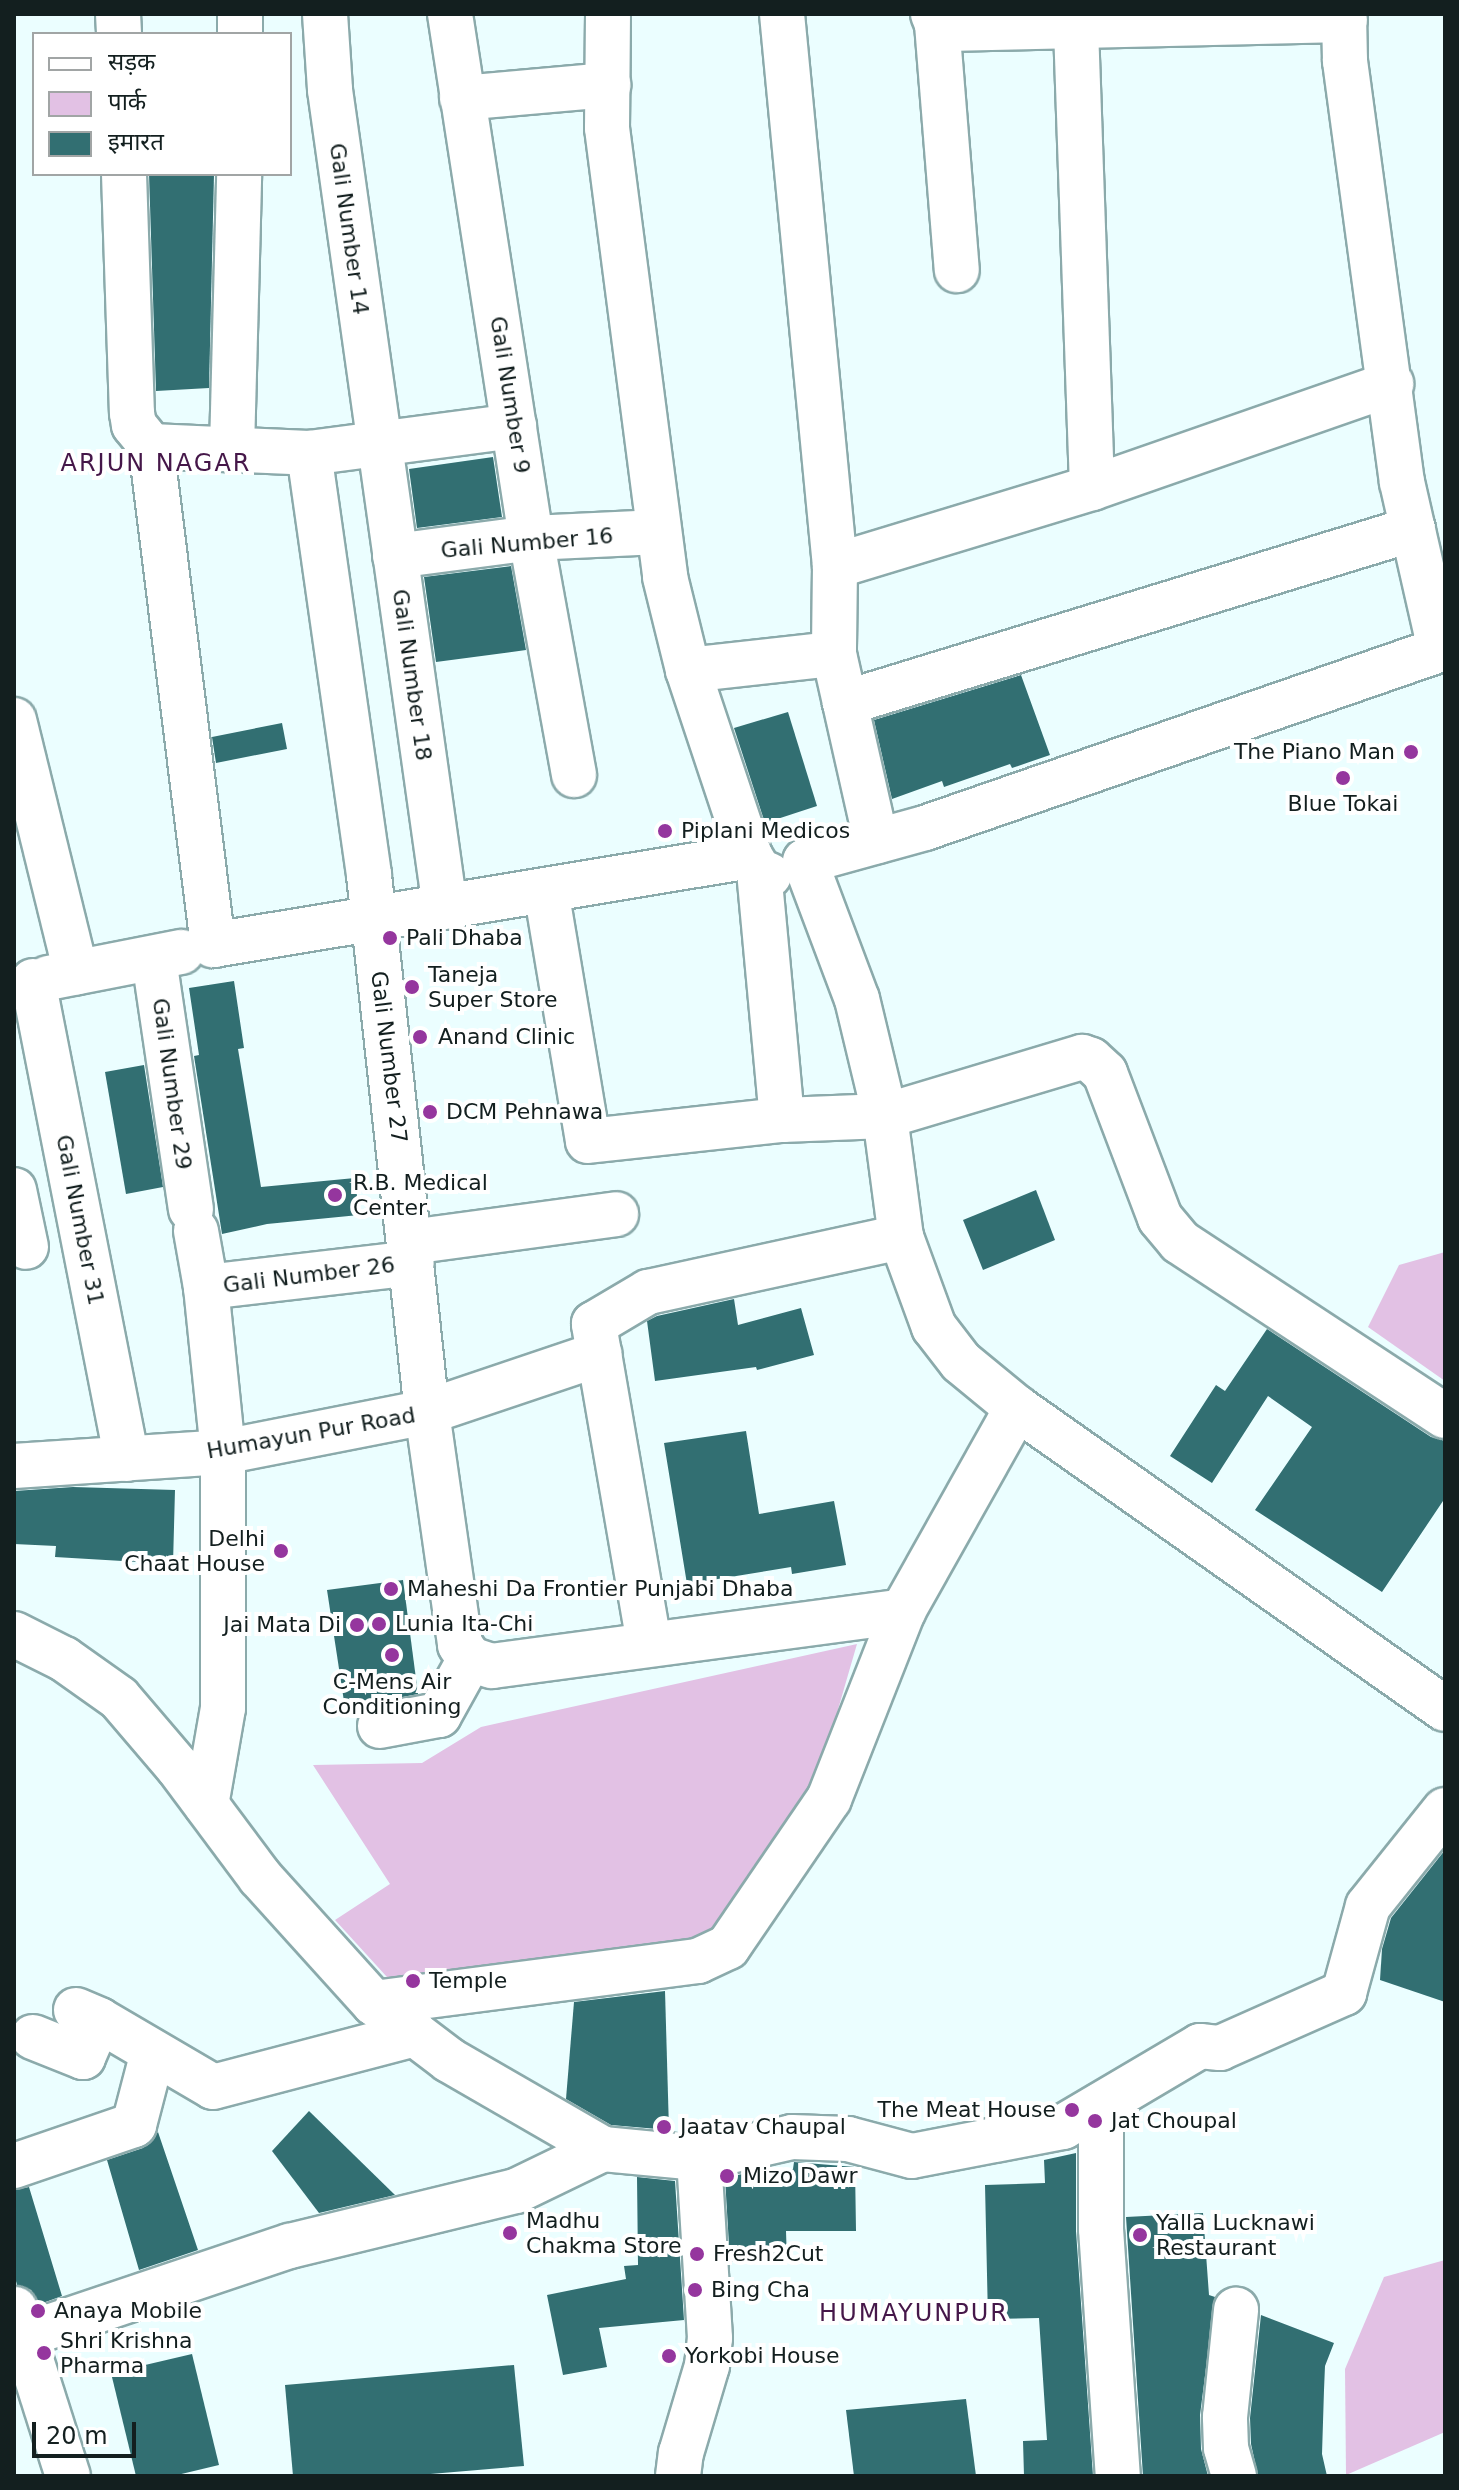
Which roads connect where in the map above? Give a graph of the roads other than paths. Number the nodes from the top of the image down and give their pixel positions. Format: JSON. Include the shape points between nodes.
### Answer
{"nodes":[{"id":1,"x":325,"y":14,"type":"edge"},
{"id":2,"x":450,"y":14,"type":"edge"},
{"id":3,"x":608,"y":14,"type":"edge"},
{"id":4,"x":782,"y":14,"type":"edge"},
{"id":5,"x":1344,"y":17,"type":"edge"},
{"id":6,"x":935,"y":19,"type":"edge"},
{"id":7,"x":1076,"y":28,"type":"junction"},
{"id":8,"x":608,"y":85,"type":"junction"},
{"id":9,"x":462,"y":98,"type":"junction"},
{"id":10,"x":124,"y":176,"type":"edge"},
{"id":11,"x":239,"y":176,"type":"edge"},
{"id":12,"x":957,"y":270,"type":"dead end"},
{"id":13,"x":1391,"y":384,"type":"junction"},
{"id":14,"x":514,"y":426,"type":"junction"},
{"id":15,"x":379,"y":443,"type":"junction"},
{"id":16,"x":151,"y":446,"type":"junction"},
{"id":17,"x":232,"y":449,"type":"junction"},
{"id":18,"x":309,"y":453,"type":"junction"},
{"id":19,"x":1092,"y":488,"type":"junction"},
{"id":20,"x":1413,"y":529,"type":"junction"},
{"id":21,"x":659,"y":532,"type":"junction"},
{"id":22,"x":531,"y":538,"type":"junction"},
{"id":23,"x":395,"y":556,"type":"junction"},
{"id":24,"x":835,"y":566,"type":"junction"},
{"id":25,"x":1443,"y":648,"type":"edge"},
{"id":26,"x":834,"y":654,"type":"junction"},
{"id":27,"x":688,"y":670,"type":"junction"},
{"id":28,"x":845,"y":703,"type":"junction"},
{"id":29,"x":14,"y":720,"type":"edge"},
{"id":30,"x":574,"y":775,"type":"dead end"},
{"id":31,"x":876,"y":841,"type":"junction"},
{"id":32,"x":805,"y":861,"type":"junction"},
{"id":33,"x":754,"y":863,"type":"junction"},
{"id":34,"x":546,"y":890,"type":"junction"},
{"id":35,"x":445,"y":907,"type":"junction"},
{"id":36,"x":373,"y":919,"type":"junction"},
{"id":37,"x":213,"y":945,"type":"junction"},
{"id":38,"x":154,"y":959,"type":"junction"},
{"id":39,"x":76,"y":973,"type":"junction"},
{"id":40,"x":24,"y":983,"type":"edge"},
{"id":41,"x":885,"y":1116,"type":"junction"},
{"id":42,"x":782,"y":1120,"type":"junction"},
{"id":43,"x":14,"y":1190,"type":"edge"},
{"id":44,"x":616,"y":1214,"type":"dead end"},
{"id":45,"x":193,"y":1220,"type":"joint"},
{"id":46,"x":901,"y":1237,"type":"junction"},
{"id":47,"x":26,"y":1247,"type":"dead end"},
{"id":48,"x":411,"y":1252,"type":"junction"},
{"id":49,"x":206,"y":1287,"type":"junction"},
{"id":50,"x":599,"y":1354,"type":"junction"},
{"id":51,"x":1017,"y":1408,"type":"junction"},
{"id":52,"x":427,"y":1412,"type":"junction"},
{"id":53,"x":1445,"y":1416,"type":"edge"},
{"id":54,"x":223,"y":1452,"type":"junction"},
{"id":55,"x":127,"y":1459,"type":"junction"},
{"id":56,"x":14,"y":1466,"type":"edge"},
{"id":57,"x":903,"y":1611,"type":"junction"},
{"id":58,"x":14,"y":1634,"type":"edge"},
{"id":59,"x":649,"y":1643,"type":"junction"},
{"id":60,"x":470,"y":1659,"type":"junction"},
{"id":61,"x":1445,"y":1709,"type":"edge"},
{"id":62,"x":380,"y":1726,"type":"dead end"},
{"id":63,"x":206,"y":1805,"type":"junction"},
{"id":64,"x":1445,"y":1810,"type":"edge"},
{"id":65,"x":374,"y":2003,"type":"junction"},
{"id":66,"x":415,"y":2034,"type":"junction"},
{"id":67,"x":33,"y":2037,"type":"dead end"},
{"id":68,"x":153,"y":2052,"type":"junction"},
{"id":69,"x":1101,"y":2105,"type":"junction"},
{"id":70,"x":603,"y":2149,"type":"junction"},
{"id":71,"x":699,"y":2158,"type":"junction"},
{"id":72,"x":14,"y":2166,"type":"edge"},
{"id":73,"x":1236,"y":2310,"type":"dead end"},
{"id":74,"x":18,"y":2321,"type":"edge"},
{"id":75,"x":68,"y":2476,"type":"edge"},
{"id":76,"x":678,"y":2476,"type":"edge"},
{"id":77,"x":1118,"y":2476,"type":"edge"},
{"id":78,"x":1234,"y":2476,"type":"edge"}],
"edges":[{"from":1,"to":15,"type":"street","name":"Gali Number 14","via":[[330,90]]},
{"from":2,"to":9,"type":"street","name":"Gali Number 9"},
{"from":3,"to":8,"type":"street"},
{"from":4,"to":24,"type":"street"},
{"from":5,"to":7,"type":"street"},
{"from":5,"to":13,"type":"street","via":[[1345,61]]},
{"from":6,"to":7,"type":"street","via":[[947,29]]},
{"from":6,"to":12,"type":"street"},
{"from":7,"to":19,"type":"street"},
{"from":8,"to":9,"type":"street"},
{"from":8,"to":21,"type":"street","via":[[607,128]]},
{"from":9,"to":14,"type":"street","name":"Gali Number 9"},
{"from":10,"to":16,"type":"street","via":[[132,413],[134,425]]},
{"from":11,"to":17,"type":"street"},
{"from":13,"to":19,"type":"street"},
{"from":13,"to":20,"type":"street"},
{"from":14,"to":15,"type":"street"},
{"from":14,"to":22,"type":"street","name":"Gali Number 9"},
{"from":15,"to":18,"type":"street"},
{"from":15,"to":23,"type":"street","name":"Gali Number 18"},
{"from":16,"to":17,"type":"street"},
{"from":16,"to":37,"type":"street"},
{"from":17,"to":18,"type":"street"},
{"from":18,"to":36,"type":"street","name":"Gali Number 27"},
{"from":19,"to":24,"type":"street"},
{"from":20,"to":25,"type":"street"},
{"from":20,"to":28,"type":"street"},
{"from":21,"to":22,"type":"street","name":"Gali Number 16"},
{"from":21,"to":27,"type":"street"},
{"from":22,"to":23,"type":"street","name":"Gali Number 16"},
{"from":22,"to":30,"type":"street","name":"Gali Number 9"},
{"from":23,"to":35,"type":"street","name":"Gali Number 18"},
{"from":24,"to":26,"type":"street"},
{"from":25,"to":31,"type":"street"},
{"from":26,"to":27,"type":"street"},
{"from":26,"to":28,"type":"street"},
{"from":27,"to":33,"type":"street"},
{"from":28,"to":31,"type":"street"},
{"from":29,"to":39,"type":"street"},
{"from":31,"to":32,"type":"street"},
{"from":32,"to":33,"type":"street","via":[[770,875]]},
{"from":32,"to":41,"type":"street","via":[[857,999]]},
{"from":33,"to":34,"type":"street"},
{"from":33,"to":42,"type":"street"},
{"from":34,"to":35,"type":"street"},
{"from":34,"to":42,"type":"street","via":[[588,1141]]},
{"from":35,"to":36,"type":"street"},
{"from":36,"to":37,"type":"street"},
{"from":36,"to":48,"type":"street","name":"Gali Number 27"},
{"from":37,"to":38,"type":"street"},
{"from":38,"to":39,"type":"street"},
{"from":38,"to":45,"type":"street","name":"Gali Number 29"},
{"from":39,"to":40,"type":"street"},
{"from":40,"to":55,"type":"street","name":"Gali Number 31"},
{"from":41,"to":42,"type":"street"},
{"from":41,"to":46,"type":"street"},
{"from":41,"to":53,"type":"street","via":[[1082,1057],[1091,1060],[1105,1073],[1169,1231]]},
{"from":43,"to":47,"type":"street"},
{"from":44,"to":48,"type":"street","name":"Gali Number 26"},
{"from":45,"to":49,"type":"street","name":"Gali Number 26"},
{"from":46,"to":50,"type":"street","via":[[648,1292],[594,1324]]},
{"from":46,"to":51,"type":"street","via":[[934,1327],[961,1362]]},
{"from":48,"to":49,"type":"street","name":"Gali Number 26"},
{"from":48,"to":52,"type":"street","name":"Gali Number 27"},
{"from":49,"to":54,"type":"street","name":"Gali Number 26"},
{"from":50,"to":52,"type":"street","name":"Humayun Pur Road"},
{"from":50,"to":59,"type":"street"},
{"from":51,"to":57,"type":"street"},
{"from":51,"to":61,"type":"street"},
{"from":52,"to":54,"type":"street","name":"Humayun Pur Road"},
{"from":52,"to":60,"type":"street","name":"Gali Number 27","via":[[460,1645]]},
{"from":54,"to":55,"type":"street","name":"Humayun Pur Road"},
{"from":54,"to":63,"type":"street","name":"Gali Number 26","via":[[223,1708]]},
{"from":55,"to":56,"type":"street","name":"Humayun Pur Road"},
{"from":57,"to":59,"type":"street"},
{"from":57,"to":65,"type":"street","via":[[829,1799],[728,1947],[698,1961]]},
{"from":58,"to":63,"type":"street","via":[[64,1659],[119,1698]]},
{"from":59,"to":60,"type":"street","via":[[492,1666]]},
{"from":60,"to":62,"type":"street","via":[[439,1715]]},
{"from":63,"to":65,"type":"street","via":[[260,1877]]},
{"from":64,"to":69,"type":"street","via":[[1368,1906],[1344,1993],[1220,2048],[1200,2046]]},
{"from":65,"to":66,"type":"street"},
{"from":66,"to":68,"type":"street","via":[[213,2087]]},
{"from":66,"to":70,"type":"street","via":[[449,2060]]},
{"from":67,"to":68,"type":"street","via":[[83,2057],[88,2015]]},
{"from":68,"to":72,"type":"street","via":[[134,2125]]},
{"from":69,"to":71,"type":"street","via":[[1063,2127],[912,2156],[848,2139],[792,2137]]},
{"from":69,"to":77,"type":"street","via":[[1101,2229]]},
{"from":70,"to":71,"type":"street"},
{"from":70,"to":74,"type":"street","via":[[516,2191]]},
{"from":71,"to":76,"type":"street","via":[[710,2338]]},
{"from":73,"to":78,"type":"street","via":[[1225,2417]]},
{"from":74,"to":75,"type":"street"}]}
